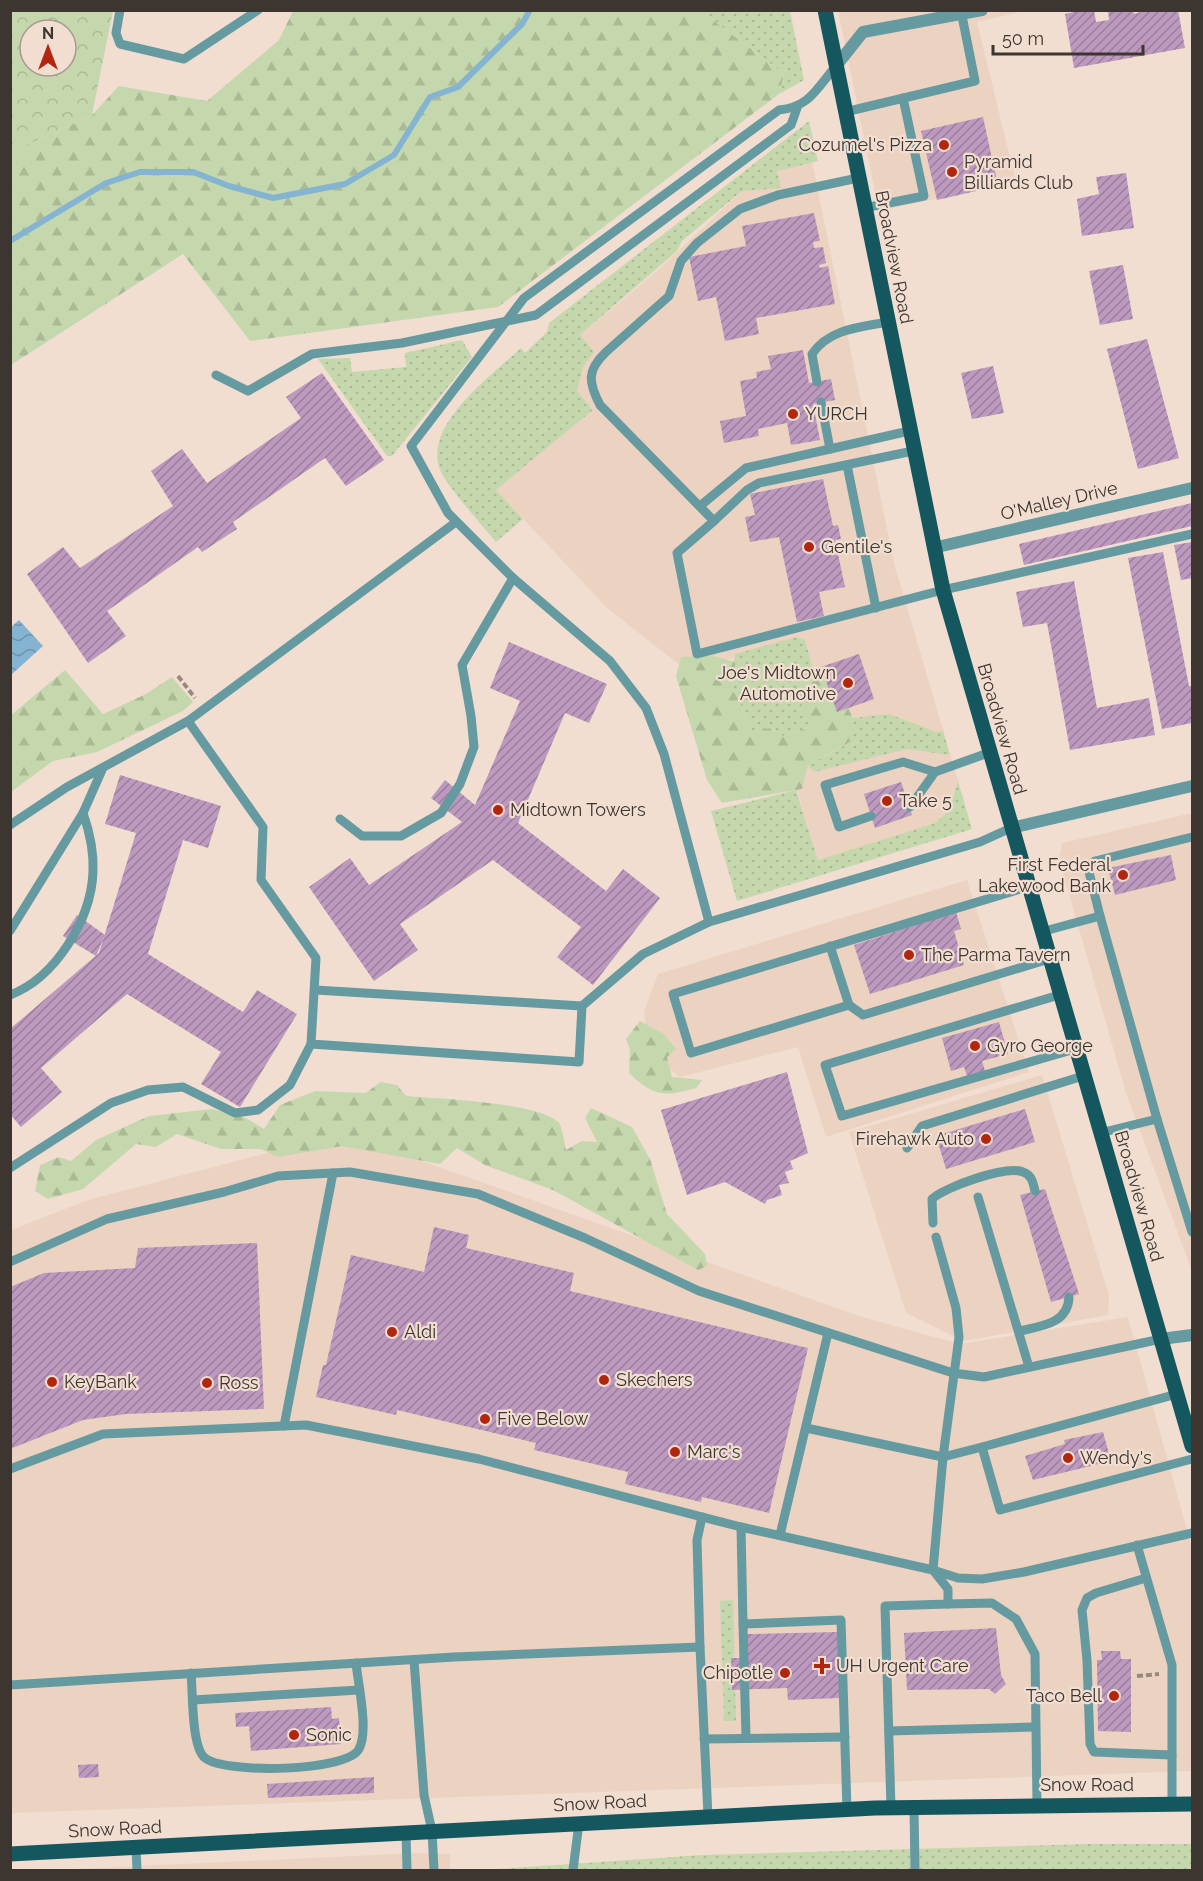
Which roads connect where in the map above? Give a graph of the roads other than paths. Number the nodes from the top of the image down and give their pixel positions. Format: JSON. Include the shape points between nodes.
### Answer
{"nodes":[{"id":1,"x":120,"y":10,"type":"edge"},
{"id":2,"x":258,"y":10,"type":"edge"},
{"id":3,"x":825,"y":10,"type":"edge"},
{"id":4,"x":982,"y":10,"type":"edge"},
{"id":5,"x":962,"y":16,"type":"junction"},
{"id":6,"x":836,"y":66,"type":"junction"},
{"id":7,"x":903,"y":98,"type":"junction"},
{"id":8,"x":797,"y":108,"type":"junction"},
{"id":9,"x":845,"y":112,"type":"junction"},
{"id":10,"x":858,"y":178,"type":"junction"},
{"id":11,"x":864,"y":208,"type":"junction"},
{"id":12,"x":508,"y":321,"type":"junction"},
{"id":13,"x":888,"y":322,"type":"junction"},
{"id":14,"x":216,"y":375,"type":"dead end"},
{"id":15,"x":817,"y":382,"type":"dead end"},
{"id":16,"x":820,"y":402,"type":"dead end"},
{"id":17,"x":909,"y":431,"type":"junction"},
{"id":18,"x":830,"y":448,"type":"junction"},
{"id":19,"x":913,"y":451,"type":"junction"},
{"id":20,"x":847,"y":465,"type":"junction"},
{"id":21,"x":1192,"y":488,"type":"edge"},
{"id":22,"x":700,"y":506,"type":"junction"},
{"id":23,"x":714,"y":521,"type":"junction"},
{"id":24,"x":456,"y":522,"type":"junction"},
{"id":25,"x":1192,"y":534,"type":"edge"},
{"id":26,"x":933,"y":548,"type":"junction"},
{"id":27,"x":513,"y":578,"type":"junction"},
{"id":28,"x":943,"y":590,"type":"junction"},
{"id":29,"x":876,"y":608,"type":"junction"},
{"id":30,"x":188,"y":721,"type":"junction"},
{"id":31,"x":988,"y":753,"type":"junction"},
{"id":32,"x":102,"y":770,"type":"junction"},
{"id":33,"x":936,"y":772,"type":"junction"},
{"id":34,"x":1192,"y":786,"type":"edge"},
{"id":35,"x":909,"y":807,"type":"dead end"},
{"id":36,"x":83,"y":813,"type":"junction"},
{"id":37,"x":872,"y":816,"type":"dead end"},
{"id":38,"x":340,"y":819,"type":"dead end"},
{"id":39,"x":10,"y":825,"type":"edge"},
{"id":40,"x":1011,"y":828,"type":"junction"},
{"id":41,"x":1192,"y":837,"type":"edge"},
{"id":42,"x":1028,"y":887,"type":"junction"},
{"id":43,"x":1100,"y":916,"type":"junction"},
{"id":44,"x":709,"y":922,"type":"junction"},
{"id":45,"x":10,"y":931,"type":"edge"},
{"id":46,"x":1041,"y":932,"type":"junction"},
{"id":47,"x":830,"y":946,"type":"junction"},
{"id":48,"x":1049,"y":959,"type":"junction"},
{"id":49,"x":315,"y":990,"type":"junction"},
{"id":50,"x":10,"y":994,"type":"edge"},
{"id":51,"x":1059,"y":995,"type":"junction"},
{"id":52,"x":849,"y":1005,"type":"junction"},
{"id":53,"x":582,"y":1006,"type":"junction"},
{"id":54,"x":311,"y":1044,"type":"junction"},
{"id":55,"x":1075,"y":1048,"type":"junction"},
{"id":56,"x":1083,"y":1076,"type":"junction"},
{"id":57,"x":1157,"y":1119,"type":"junction"},
{"id":58,"x":1100,"y":1133,"type":"junction"},
{"id":59,"x":907,"y":1148,"type":"dead end"},
{"id":60,"x":10,"y":1168,"type":"edge"},
{"id":61,"x":333,"y":1173,"type":"junction"},
{"id":62,"x":1035,"y":1191,"type":"dead end"},
{"id":63,"x":978,"y":1197,"type":"dead end"},
{"id":64,"x":933,"y":1223,"type":"dead end"},
{"id":65,"x":1192,"y":1232,"type":"edge"},
{"id":66,"x":936,"y":1237,"type":"dead end"},
{"id":67,"x":10,"y":1262,"type":"edge"},
{"id":68,"x":1069,"y":1297,"type":"dead end"},
{"id":69,"x":1020,"y":1331,"type":"junction"},
{"id":70,"x":828,"y":1333,"type":"junction"},
{"id":71,"x":1192,"y":1335,"type":"edge"},
{"id":72,"x":1161,"y":1340,"type":"junction"},
{"id":73,"x":1029,"y":1367,"type":"junction"},
{"id":74,"x":953,"y":1373,"type":"junction"},
{"id":75,"x":1177,"y":1394,"type":"junction"},
{"id":76,"x":284,"y":1426,"type":"junction"},
{"id":77,"x":806,"y":1428,"type":"junction"},
{"id":78,"x":1192,"y":1446,"type":"edge"},
{"id":79,"x":982,"y":1447,"type":"junction"},
{"id":80,"x":943,"y":1457,"type":"junction"},
{"id":81,"x":1192,"y":1460,"type":"edge"},
{"id":82,"x":10,"y":1469,"type":"edge"},
{"id":83,"x":702,"y":1517,"type":"junction"},
{"id":84,"x":741,"y":1527,"type":"junction"},
{"id":85,"x":1192,"y":1533,"type":"edge"},
{"id":86,"x":780,"y":1535,"type":"junction"},
{"id":87,"x":1137,"y":1545,"type":"junction"},
{"id":88,"x":933,"y":1570,"type":"junction"},
{"id":89,"x":1146,"y":1578,"type":"junction"},
{"id":90,"x":948,"y":1604,"type":"junction"},
{"id":91,"x":743,"y":1624,"type":"junction"},
{"id":92,"x":700,"y":1647,"type":"junction"},
{"id":93,"x":414,"y":1660,"type":"junction"},
{"id":94,"x":356,"y":1663,"type":"junction"},
{"id":95,"x":191,"y":1673,"type":"junction"},
{"id":96,"x":10,"y":1684,"type":"edge"},
{"id":97,"x":359,"y":1690,"type":"junction"},
{"id":98,"x":193,"y":1700,"type":"junction"},
{"id":99,"x":1035,"y":1727,"type":"junction"},
{"id":100,"x":889,"y":1731,"type":"junction"},
{"id":101,"x":846,"y":1737,"type":"junction"},
{"id":102,"x":704,"y":1738,"type":"junction"},
{"id":103,"x":746,"y":1738,"type":"junction"},
{"id":104,"x":1172,"y":1755,"type":"junction"},
{"id":105,"x":1172,"y":1804,"type":"junction"},
{"id":106,"x":1192,"y":1804,"type":"edge"},
{"id":107,"x":1037,"y":1805,"type":"junction"},
{"id":108,"x":914,"y":1807,"type":"junction"},
{"id":109,"x":891,"y":1808,"type":"junction"},
{"id":110,"x":847,"y":1810,"type":"junction"},
{"id":111,"x":708,"y":1816,"type":"junction"},
{"id":112,"x":579,"y":1823,"type":"junction"},
{"id":113,"x":432,"y":1831,"type":"junction"},
{"id":114,"x":406,"y":1832,"type":"junction"},
{"id":115,"x":136,"y":1847,"type":"junction"},
{"id":116,"x":10,"y":1854,"type":"edge"},
{"id":117,"x":136,"y":1870,"type":"edge"},
{"id":118,"x":407,"y":1870,"type":"edge"},
{"id":119,"x":434,"y":1870,"type":"edge"},
{"id":120,"x":573,"y":1870,"type":"edge"},
{"id":121,"x":915,"y":1870,"type":"edge"}],
"edges":[{"from":1,"to":2,"type":"lane","via":[[116,33],[120,44],[184,60]]},
{"from":3,"to":6,"type":"main road","name":"Broadview Road"},
{"from":4,"to":5,"type":"street"},
{"from":5,"to":6,"type":"street","via":[[863,32]]},
{"from":5,"to":7,"type":"lane","via":[[975,81]]},
{"from":6,"to":8,"type":"lane"},
{"from":6,"to":9,"type":"main road","name":"Broadview Road"},
{"from":7,"to":9,"type":"lane"},
{"from":7,"to":11,"type":"lane","via":[[924,196]]},
{"from":8,"to":12,"type":"lane","via":[[779,110],[524,298]]},
{"from":8,"to":12,"type":"lane","via":[[791,125],[555,301],[536,315]]},
{"from":9,"to":10,"type":"main road","name":"Broadview Road"},
{"from":10,"to":11,"type":"main road","name":"Broadview Road"},
{"from":10,"to":22,"type":"lane","via":[[778,195],[740,209],[697,243],[681,261],[669,296],[606,352],[589,375],[600,405]]},
{"from":11,"to":13,"type":"main road","name":"Broadview Road"},
{"from":12,"to":14,"type":"lane","via":[[402,343],[312,354],[248,391]]},
{"from":12,"to":24,"type":"lane","via":[[411,446]]},
{"from":13,"to":15,"type":"lane","via":[[844,330],[820,342],[812,354]]},
{"from":13,"to":17,"type":"main road","name":"Broadview Road"},
{"from":16,"to":18,"type":"lane"},
{"from":17,"to":18,"type":"lane"},
{"from":17,"to":19,"type":"main road","name":"Broadview Road"},
{"from":18,"to":22,"type":"lane","via":[[746,468]]},
{"from":19,"to":20,"type":"lane"},
{"from":19,"to":26,"type":"main road","name":"Broadview Road"},
{"from":20,"to":23,"type":"lane","via":[[759,483]]},
{"from":20,"to":29,"type":"lane"},
{"from":21,"to":26,"type":"street","name":"O'Malley Drive"},
{"from":22,"to":23,"type":"lane"},
{"from":23,"to":29,"type":"lane","via":[[677,553],[697,654]]},
{"from":24,"to":27,"type":"lane"},
{"from":24,"to":30,"type":"lane"},
{"from":25,"to":28,"type":"lane"},
{"from":26,"to":28,"type":"main road","name":"Broadview Road"},
{"from":27,"to":38,"type":"lane","via":[[462,665],[474,747],[460,784],[441,813],[401,836],[362,836]]},
{"from":27,"to":44,"type":"lane","via":[[610,661],[646,708],[664,754]]},
{"from":28,"to":29,"type":"lane"},
{"from":28,"to":31,"type":"main road","name":"Broadview Road"},
{"from":30,"to":32,"type":"lane"},
{"from":30,"to":49,"type":"lane","via":[[263,827],[261,880],[316,958]]},
{"from":31,"to":33,"type":"lane"},
{"from":31,"to":40,"type":"main road","name":"Broadview Road"},
{"from":32,"to":36,"type":"lane"},
{"from":32,"to":39,"type":"lane","via":[[67,787]]},
{"from":33,"to":35,"type":"lane"},
{"from":33,"to":37,"type":"lane","via":[[903,762],[825,785],[839,827]]},
{"from":34,"to":40,"type":"street"},
{"from":36,"to":45,"type":"lane"},
{"from":36,"to":50,"type":"lane","via":[[93,842],[93,875],[84,911],[63,952],[28,988]]},
{"from":40,"to":42,"type":"main road","name":"Broadview Road"},
{"from":40,"to":44,"type":"lane","via":[[980,842]]},
{"from":41,"to":43,"type":"lane","via":[[1095,861],[1089,866]]},
{"from":42,"to":46,"type":"main road","name":"Broadview Road"},
{"from":42,"to":47,"type":"lane"},
{"from":43,"to":46,"type":"lane"},
{"from":43,"to":57,"type":"lane"},
{"from":44,"to":53,"type":"lane","via":[[643,954]]},
{"from":46,"to":48,"type":"main road","name":"Broadview Road"},
{"from":47,"to":52,"type":"lane"},
{"from":47,"to":52,"type":"lane","via":[[673,994],[691,1053]]},
{"from":48,"to":51,"type":"main road","name":"Broadview Road"},
{"from":48,"to":52,"type":"lane","via":[[863,1015]]},
{"from":49,"to":53,"type":"lane"},
{"from":49,"to":54,"type":"lane"},
{"from":51,"to":55,"type":"main road","name":"Broadview Road"},
{"from":51,"to":55,"type":"lane","via":[[825,1065],[842,1116]]},
{"from":53,"to":54,"type":"lane","via":[[579,1062]]},
{"from":54,"to":60,"type":"lane","via":[[290,1085],[258,1110],[235,1113],[183,1087],[148,1090],[111,1103]]},
{"from":55,"to":56,"type":"main road","name":"Broadview Road"},
{"from":56,"to":58,"type":"main road","name":"Broadview Road"},
{"from":56,"to":59,"type":"lane","via":[[922,1126]]},
{"from":57,"to":58,"type":"lane"},
{"from":57,"to":65,"type":"lane"},
{"from":58,"to":72,"type":"main road","name":"Broadview Road"},
{"from":61,"to":67,"type":"lane","via":[[278,1176],[107,1219]]},
{"from":61,"to":70,"type":"lane","via":[[350,1172],[478,1194],[699,1291]]},
{"from":61,"to":76,"type":"lane"},
{"from":62,"to":64,"type":"lane","via":[[1030,1177],[1022,1171],[975,1180],[942,1191],[932,1199]]},
{"from":63,"to":69,"type":"lane"},
{"from":66,"to":74,"type":"lane","via":[[956,1308],[959,1337]]},
{"from":68,"to":69,"type":"lane","via":[[1069,1307],[1058,1320]]},
{"from":69,"to":73,"type":"lane"},
{"from":70,"to":74,"type":"lane"},
{"from":70,"to":77,"type":"lane"},
{"from":71,"to":72,"type":"street"},
{"from":72,"to":73,"type":"lane"},
{"from":72,"to":75,"type":"main road","name":"Broadview Road"},
{"from":73,"to":74,"type":"lane","via":[[984,1377]]},
{"from":74,"to":80,"type":"lane"},
{"from":75,"to":78,"type":"main road","name":"Broadview Road"},
{"from":75,"to":79,"type":"lane"},
{"from":76,"to":82,"type":"lane","via":[[103,1434]]},
{"from":76,"to":83,"type":"lane","via":[[306,1425],[479,1459]]},
{"from":77,"to":80,"type":"lane"},
{"from":77,"to":86,"type":"lane"},
{"from":79,"to":80,"type":"lane"},
{"from":79,"to":81,"type":"lane","via":[[999,1510]]},
{"from":80,"to":88,"type":"lane"},
{"from":83,"to":84,"type":"lane"},
{"from":83,"to":92,"type":"lane","via":[[696,1540]]},
{"from":84,"to":86,"type":"lane"},
{"from":84,"to":91,"type":"lane"},
{"from":85,"to":87,"type":"lane"},
{"from":86,"to":88,"type":"lane"},
{"from":87,"to":88,"type":"lane","via":[[982,1578],[958,1578]]},
{"from":87,"to":89,"type":"lane"},
{"from":88,"to":90,"type":"lane","via":[[948,1588]]},
{"from":89,"to":104,"type":"lane","via":[[1172,1665]]},
{"from":89,"to":104,"type":"lane","via":[[1096,1593],[1087,1598],[1082,1610],[1090,1744],[1094,1752],[1108,1754]]},
{"from":90,"to":99,"type":"lane","via":[[992,1603],[1016,1619],[1035,1654]]},
{"from":90,"to":100,"type":"lane","via":[[885,1606]]},
{"from":91,"to":101,"type":"lane","via":[[842,1620]]},
{"from":91,"to":103,"type":"lane"},
{"from":92,"to":93,"type":"lane"},
{"from":92,"to":102,"type":"lane"},
{"from":93,"to":94,"type":"lane"},
{"from":93,"to":113,"type":"lane","via":[[424,1796]]},
{"from":94,"to":95,"type":"lane"},
{"from":94,"to":97,"type":"lane"},
{"from":95,"to":96,"type":"lane"},
{"from":95,"to":98,"type":"lane"},
{"from":97,"to":98,"type":"lane"},
{"from":97,"to":98,"type":"lane","via":[[363,1735],[352,1758],[338,1763],[265,1769],[217,1764],[203,1757],[197,1746]]},
{"from":99,"to":100,"type":"lane"},
{"from":99,"to":107,"type":"lane"},
{"from":100,"to":109,"type":"lane"},
{"from":101,"to":103,"type":"lane"},
{"from":101,"to":110,"type":"lane"},
{"from":102,"to":103,"type":"lane"},
{"from":102,"to":111,"type":"lane"},
{"from":104,"to":105,"type":"lane"},
{"from":105,"to":106,"type":"main road","name":"Snow Road"},
{"from":105,"to":107,"type":"main road","name":"Snow Road"},
{"from":107,"to":108,"type":"main road","name":"Snow Road"},
{"from":108,"to":109,"type":"main road","name":"Snow Road"},
{"from":108,"to":121,"type":"lane"},
{"from":109,"to":110,"type":"main road","name":"Snow Road"},
{"from":110,"to":111,"type":"main road","name":"Snow Road"},
{"from":111,"to":112,"type":"main road","name":"Snow Road"},
{"from":112,"to":113,"type":"main road","name":"Snow Road"},
{"from":112,"to":120,"type":"lane"},
{"from":113,"to":114,"type":"main road","name":"Snow Road"},
{"from":113,"to":119,"type":"lane"},
{"from":114,"to":115,"type":"main road","name":"Snow Road"},
{"from":114,"to":118,"type":"lane"},
{"from":115,"to":116,"type":"main road","name":"Snow Road"},
{"from":115,"to":117,"type":"lane"}]}
